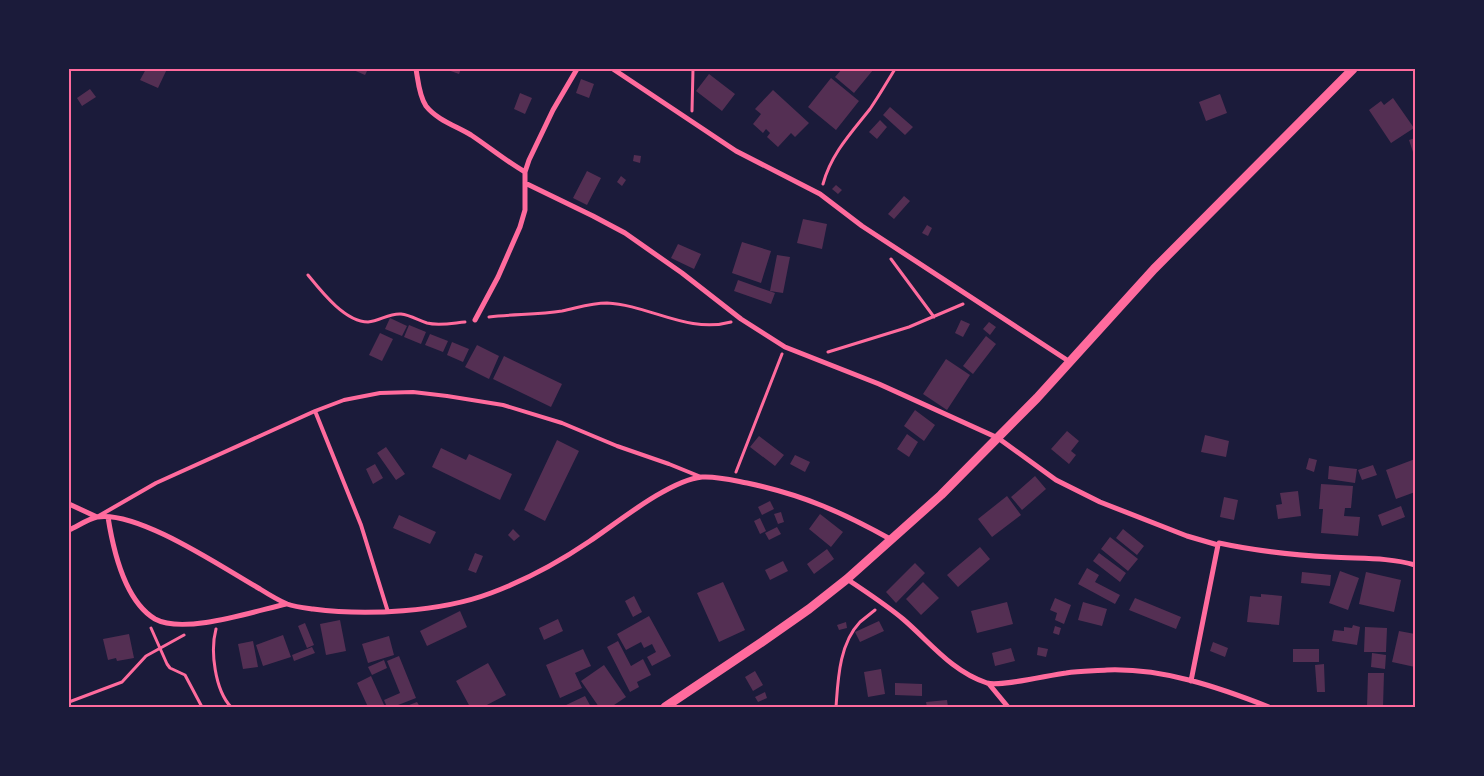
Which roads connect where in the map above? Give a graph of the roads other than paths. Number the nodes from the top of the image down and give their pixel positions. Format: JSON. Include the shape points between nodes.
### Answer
{"nodes":[{"id":1,"x":416,"y":69,"type":"edge"},
{"id":2,"x":577,"y":69,"type":"edge"},
{"id":3,"x":613,"y":69,"type":"edge"},
{"id":4,"x":1352,"y":69,"type":"edge"},
{"id":5,"x":525,"y":172,"type":"junction"},
{"id":6,"x":525,"y":183,"type":"junction"},
{"id":7,"x":475,"y":320,"type":"road end"},
{"id":8,"x":1070,"y":362,"type":"junction"},
{"id":9,"x":316,"y":410,"type":"junction"},
{"id":10,"x":998,"y":438,"type":"junction"},
{"id":11,"x":702,"y":477,"type":"junction"},
{"id":12,"x":69,"y":504,"type":"edge"},
{"id":13,"x":97,"y":517,"type":"junction"},
{"id":14,"x":108,"y":517,"type":"junction"},
{"id":15,"x":69,"y":530,"type":"edge"},
{"id":16,"x":892,"y":540,"type":"junction"},
{"id":17,"x":1218,"y":546,"type":"junction"},
{"id":18,"x":1415,"y":565,"type":"edge"},
{"id":19,"x":847,"y":579,"type":"junction"},
{"id":20,"x":287,"y":604,"type":"junction"},
{"id":21,"x":388,"y":612,"type":"junction"},
{"id":22,"x":1191,"y":681,"type":"junction"},
{"id":23,"x":989,"y":684,"type":"junction"},
{"id":24,"x":665,"y":707,"type":"edge"},
{"id":25,"x":1008,"y":707,"type":"edge"},
{"id":26,"x":1269,"y":707,"type":"edge"}],
"edges":[{"from":1,"to":5,"type":"street","via":[[427,107]]},
{"from":2,"to":5,"type":"street"},
{"from":3,"to":8,"type":"street","via":[[736,151],[820,194],[862,226]]},
{"from":4,"to":8,"type":"street","via":[[1195,227]]},
{"from":5,"to":6,"type":"street"},
{"from":6,"to":7,"type":"street","via":[[525,210],[520,227]]},
{"from":6,"to":10,"type":"street","via":[[625,233],[741,319],[785,347]]},
{"from":8,"to":10,"type":"street"},
{"from":9,"to":11,"type":"lane","via":[[380,393],[413,392],[503,405],[562,423]]},
{"from":9,"to":13,"type":"lane","via":[[156,482]]},
{"from":9,"to":21,"type":"lane","via":[[361,525]]},
{"from":10,"to":16,"type":"street"},
{"from":10,"to":17,"type":"street","via":[[1056,480],[1100,502]]},
{"from":11,"to":16,"type":"street","via":[[781,490],[854,518]]},
{"from":11,"to":21,"type":"street","via":[[677,485],[583,546],[530,576],[489,594],[449,604]]},
{"from":12,"to":13,"type":"street"},
{"from":13,"to":14,"type":"street"},
{"from":13,"to":15,"type":"street"},
{"from":14,"to":20,"type":"street","via":[[141,523],[168,536]]},
{"from":14,"to":20,"type":"street","via":[[113,548],[125,581],[143,609],[156,619],[187,624]]},
{"from":16,"to":19,"type":"street"},
{"from":17,"to":18,"type":"street","via":[[1219,543],[1253,550],[1382,559]]},
{"from":17,"to":22,"type":"street"},
{"from":19,"to":23,"type":"street","via":[[904,620],[949,663]]},
{"from":19,"to":24,"type":"street","via":[[770,637]]},
{"from":20,"to":21,"type":"street","via":[[336,612]]},
{"from":22,"to":23,"type":"street","via":[[1153,673],[1109,670]]},
{"from":22,"to":26,"type":"street"},
{"from":23,"to":25,"type":"street"}]}
